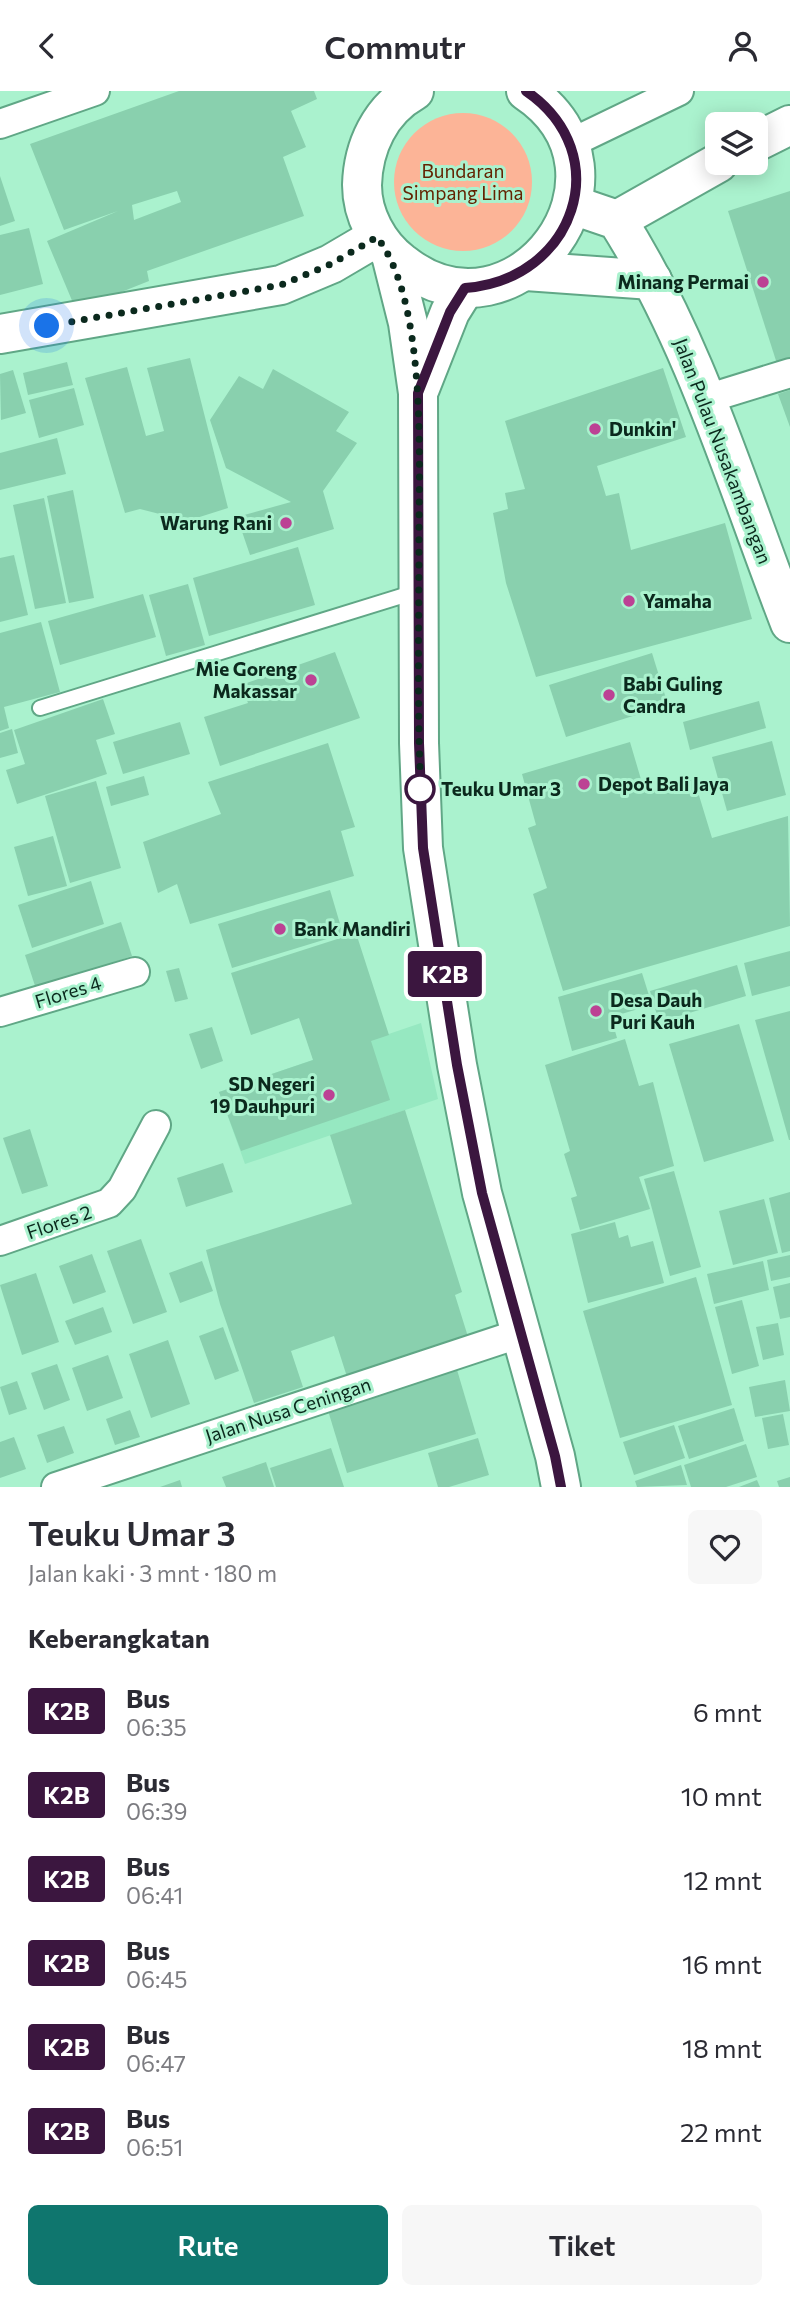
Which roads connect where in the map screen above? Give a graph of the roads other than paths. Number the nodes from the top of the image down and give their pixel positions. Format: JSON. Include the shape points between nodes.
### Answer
{"nodes":[{"id":1,"x":95,"y":91,"type":"edge"},
{"id":2,"x":679,"y":91,"type":"edge"},
{"id":3,"x":408,"y":93,"type":"edge"},
{"id":4,"x":538,"y":94,"type":"edge"},
{"id":5,"x":0,"y":124,"type":"edge"},
{"id":6,"x":790,"y":125,"type":"edge"},
{"id":7,"x":768,"y":136,"type":"edge"},
{"id":8,"x":569,"y":144,"type":"junction"},
{"id":9,"x":705,"y":170,"type":"edge"},
{"id":10,"x":573,"y":205,"type":"junction"},
{"id":11,"x":617,"y":220,"type":"junction"},
{"id":12,"x":384,"y":246,"type":"junction"},
{"id":13,"x":526,"y":271,"type":"junction"},
{"id":14,"x":652,"y":280,"type":"junction"},
{"id":15,"x":465,"y":288,"type":"junction"},
{"id":16,"x":0,"y":334,"type":"edge"},
{"id":17,"x":790,"y":373,"type":"edge"},
{"id":18,"x":418,"y":393,"type":"junction"},
{"id":19,"x":706,"y":399,"type":"junction"},
{"id":20,"x":419,"y":590,"type":"junction"},
{"id":21,"x":790,"y":623,"type":"edge"},
{"id":22,"x":40,"y":709,"type":"dead end"},
{"id":23,"x":135,"y":972,"type":"dead end"},
{"id":24,"x":0,"y":1012,"type":"edge"},
{"id":25,"x":156,"y":1125,"type":"dead end"},
{"id":26,"x":0,"y":1241,"type":"edge"},
{"id":27,"x":521,"y":1333,"type":"junction"},
{"id":28,"x":56,"y":1487,"type":"edge"},
{"id":29,"x":561,"y":1487,"type":"edge"}],
"edges":[{"from":1,"to":5,"type":"street"},
{"from":2,"to":8,"type":"street"},
{"from":3,"to":12,"type":"main road","via":[[385,115],[364,162],[362,188],[367,213]]},
{"from":4,"to":8,"type":"main road"},
{"from":6,"to":7,"type":"main road"},
{"from":8,"to":10,"type":"main road","via":[[576,174]]},
{"from":9,"to":11,"type":"main road"},
{"from":10,"to":11,"type":"main road"},
{"from":10,"to":13,"type":"main road","via":[[563,231]]},
{"from":11,"to":14,"type":"main road","name":"Jalan Pulau Nusakambangan"},
{"from":12,"to":15,"type":"main road","via":[[413,272]]},
{"from":12,"to":16,"type":"main road","via":[[281,285]]},
{"from":12,"to":18,"type":"main road","via":[[408,324]]},
{"from":13,"to":14,"type":"main road"},
{"from":13,"to":15,"type":"main road","via":[[486,286]]},
{"from":14,"to":19,"type":"main road","name":"Jalan Pulau Nusakambangan"},
{"from":15,"to":18,"type":"main road","via":[[450,312]]},
{"from":17,"to":19,"type":"street"},
{"from":18,"to":20,"type":"main road"},
{"from":19,"to":21,"type":"main road","name":"Jalan Pulau Nusakambangan"},
{"from":20,"to":22,"type":"lane"},
{"from":20,"to":27,"type":"main road","via":[[423,848],[480,1180]]},
{"from":23,"to":24,"type":"street","name":"Flores 4"},
{"from":25,"to":26,"type":"street","name":"Flores 2","via":[[122,1189],[109,1203]]},
{"from":27,"to":28,"type":"street","name":"Jalan Nusa Ceningan"},
{"from":27,"to":29,"type":"main road"}]}
